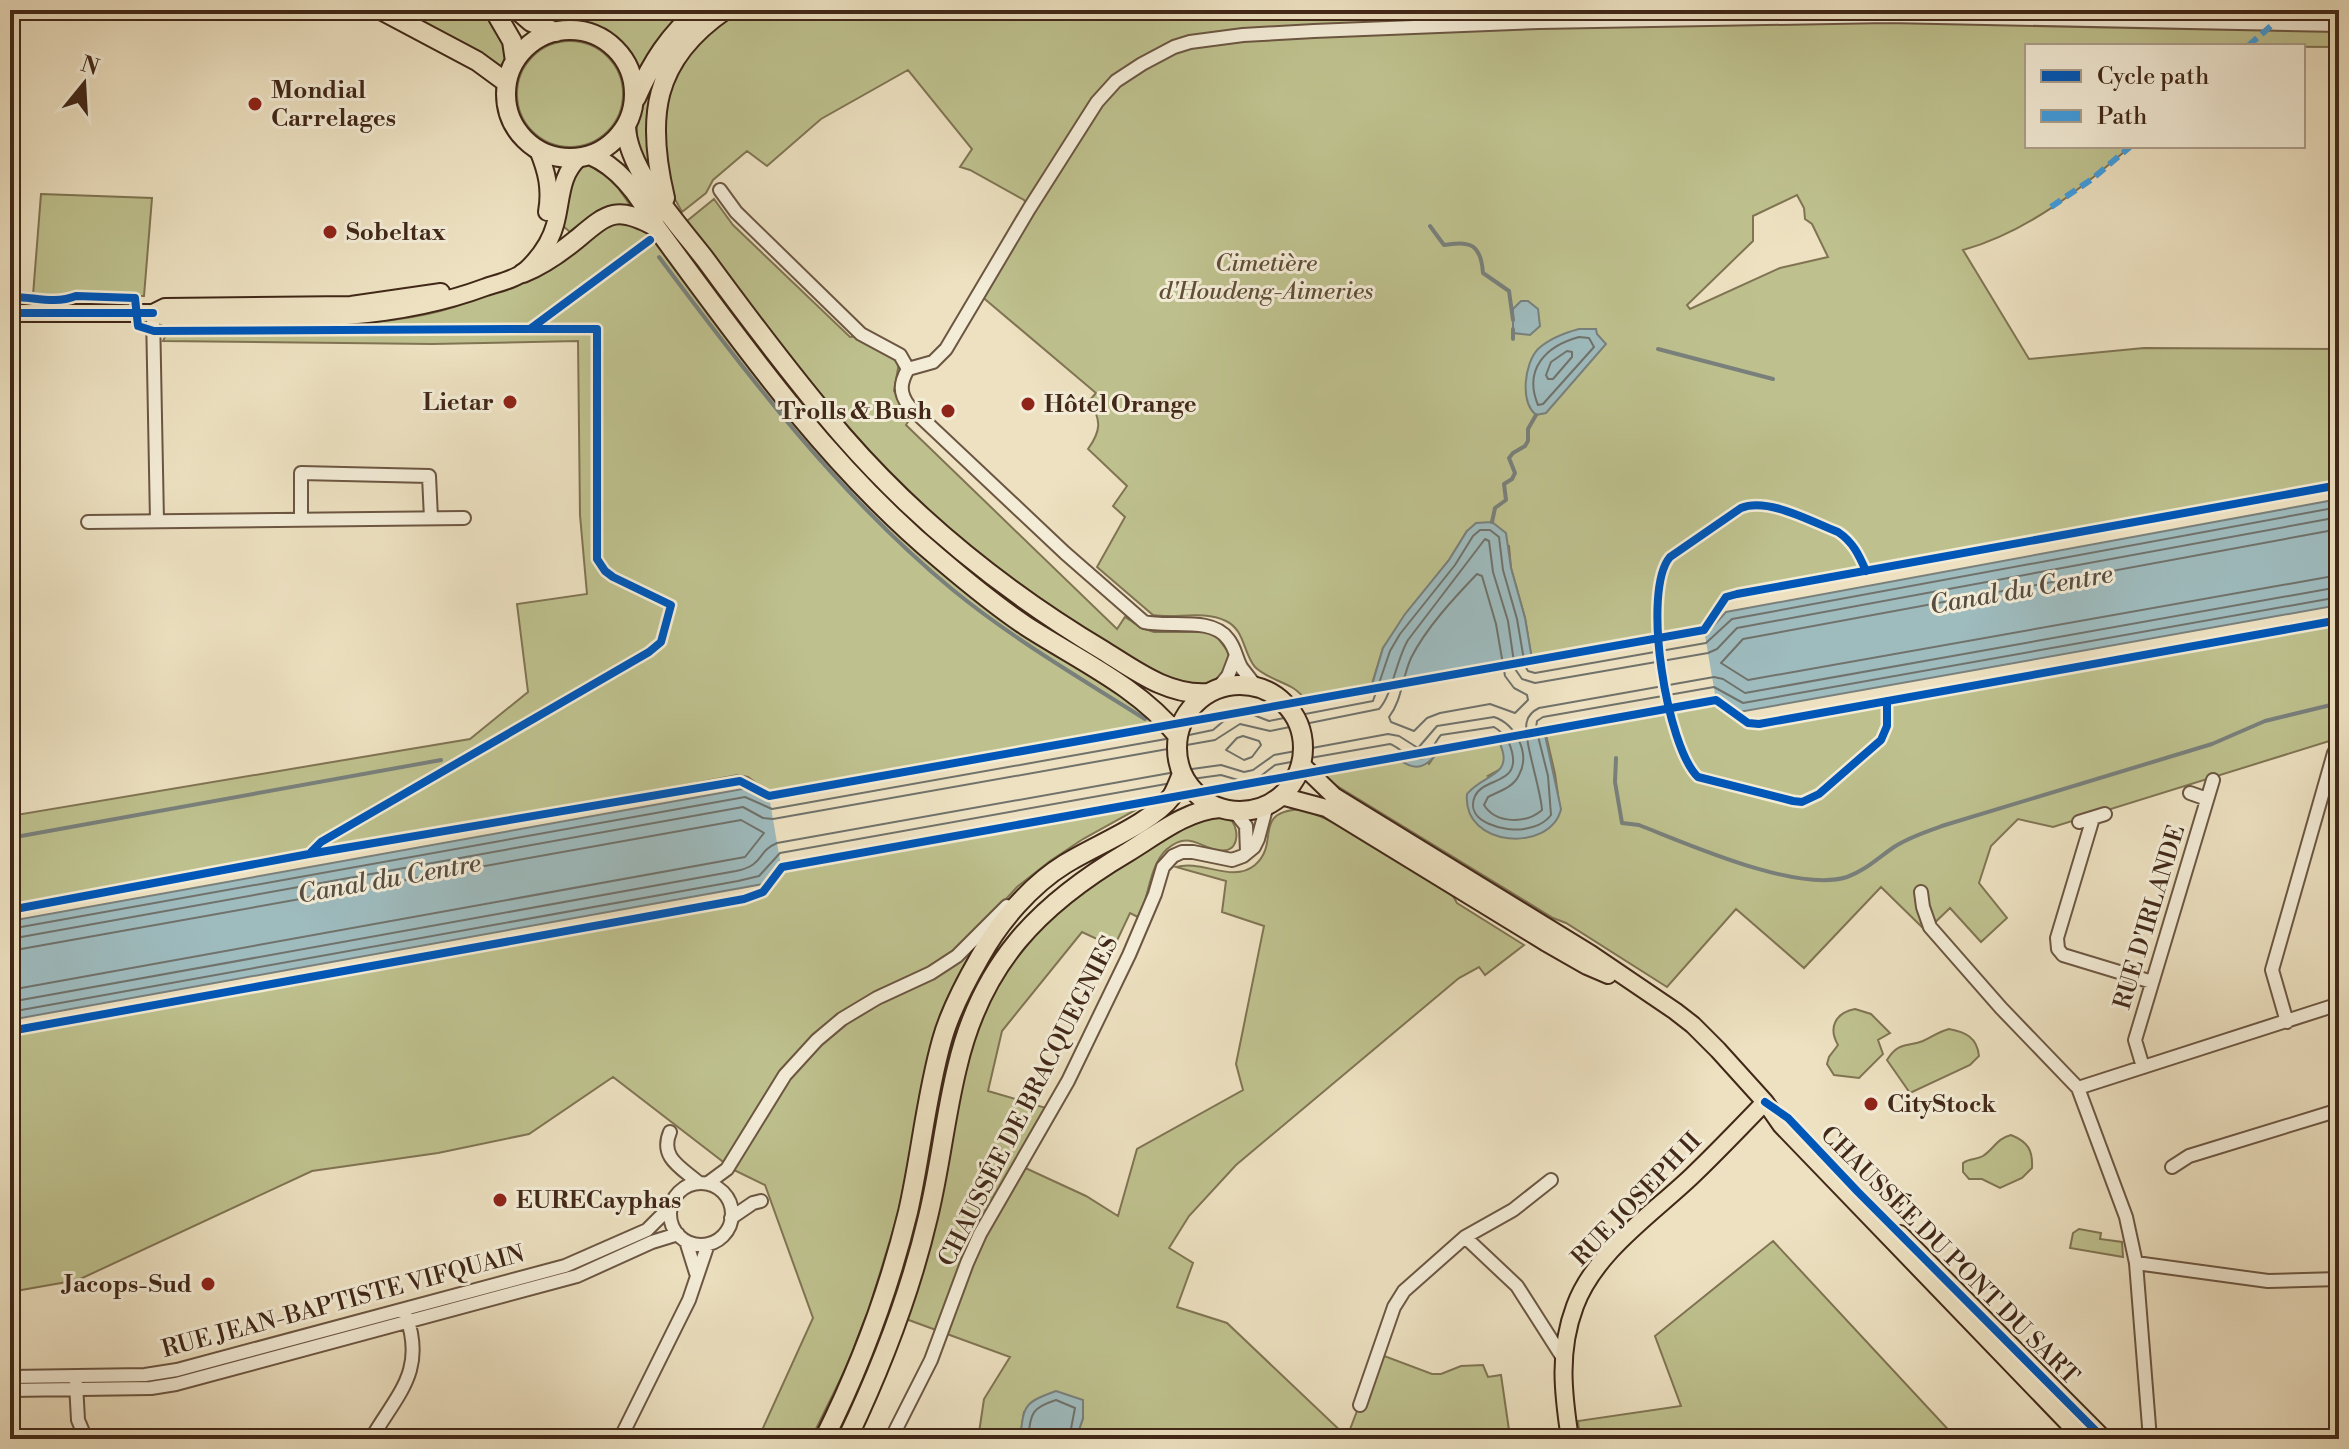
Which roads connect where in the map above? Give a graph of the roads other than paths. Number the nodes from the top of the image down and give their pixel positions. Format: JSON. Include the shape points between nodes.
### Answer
{"nodes":[{"id":1,"x":381,"y":10,"type":"edge"},
{"id":2,"x":494,"y":10,"type":"edge"},
{"id":3,"x":517,"y":10,"type":"edge"},
{"id":4,"x":699,"y":10,"type":"edge"},
{"id":5,"x":725,"y":10,"type":"edge"},
{"id":6,"x":2339,"y":25,"type":"edge"},
{"id":7,"x":556,"y":32,"type":"junction"},
{"id":8,"x":515,"y":61,"type":"junction"},
{"id":9,"x":507,"y":83,"type":"junction"},
{"id":10,"x":633,"y":104,"type":"junction"},
{"id":11,"x":626,"y":126,"type":"junction"},
{"id":12,"x":538,"y":150,"type":"junction"},
{"id":13,"x":585,"y":156,"type":"junction"},
{"id":14,"x":720,"y":190,"type":"dead end"},
{"id":15,"x":667,"y":209,"type":"junction"},
{"id":16,"x":656,"y":227,"type":"junction"},
{"id":17,"x":523,"y":273,"type":"junction"},
{"id":18,"x":10,"y":313,"type":"edge"},
{"id":19,"x":153,"y":313,"type":"junction"},
{"id":20,"x":908,"y":369,"type":"junction"},
{"id":21,"x":431,"y":518,"type":"junction"},
{"id":22,"x":464,"y":518,"type":"dead end"},
{"id":23,"x":301,"y":520,"type":"junction"},
{"id":24,"x":157,"y":521,"type":"junction"},
{"id":25,"x":88,"y":522,"type":"dead end"},
{"id":26,"x":1236,"y":655,"type":"junction"},
{"id":27,"x":1257,"y":688,"type":"junction"},
{"id":28,"x":1213,"y":691,"type":"junction"},
{"id":29,"x":1178,"y":736,"type":"junction"},
{"id":30,"x":2334,"y":753,"type":"dead end"},
{"id":31,"x":1301,"y":764,"type":"junction"},
{"id":32,"x":1182,"y":774,"type":"junction"},
{"id":33,"x":2213,"y":780,"type":"dead end"},
{"id":34,"x":2190,"y":793,"type":"dead end"},
{"id":35,"x":2207,"y":799,"type":"junction"},
{"id":36,"x":1274,"y":801,"type":"junction"},
{"id":37,"x":1227,"y":810,"type":"junction"},
{"id":38,"x":2079,"y":822,"type":"dead end"},
{"id":39,"x":1247,"y":852,"type":"junction"},
{"id":40,"x":1049,"y":875,"type":"junction"},
{"id":41,"x":1921,"y":892,"type":"dead end"},
{"id":42,"x":2152,"y":982,"type":"junction"},
{"id":43,"x":1632,"y":984,"type":"junction"},
{"id":44,"x":2339,"y":1004,"type":"edge"},
{"id":45,"x":2287,"y":1022,"type":"junction"},
{"id":46,"x":2143,"y":1067,"type":"junction"},
{"id":47,"x":2078,"y":1088,"type":"junction"},
{"id":48,"x":1765,"y":1102,"type":"junction"},
{"id":49,"x":2339,"y":1110,"type":"edge"},
{"id":50,"x":670,"y":1132,"type":"dead end"},
{"id":51,"x":675,"y":1165,"type":"junction"},
{"id":52,"x":2172,"y":1167,"type":"dead end"},
{"id":53,"x":1551,"y":1180,"type":"dead end"},
{"id":54,"x":703,"y":1183,"type":"junction"},
{"id":55,"x":729,"y":1200,"type":"junction"},
{"id":56,"x":672,"y":1203,"type":"junction"},
{"id":57,"x":731,"y":1218,"type":"junction"},
{"id":58,"x":1465,"y":1237,"type":"junction"},
{"id":59,"x":682,"y":1238,"type":"junction"},
{"id":60,"x":708,"y":1244,"type":"junction"},
{"id":61,"x":2136,"y":1263,"type":"junction"},
{"id":62,"x":696,"y":1273,"type":"junction"},
{"id":63,"x":2339,"y":1279,"type":"edge"},
{"id":64,"x":403,"y":1309,"type":"junction"},
{"id":65,"x":408,"y":1322,"type":"junction"},
{"id":66,"x":1563,"y":1358,"type":"junction"},
{"id":67,"x":10,"y":1377,"type":"edge"},
{"id":68,"x":76,"y":1383,"type":"junction"},
{"id":69,"x":10,"y":1390,"type":"edge"},
{"id":70,"x":1360,"y":1405,"type":"dead end"},
{"id":71,"x":86,"y":1439,"type":"edge"},
{"id":72,"x":371,"y":1439,"type":"edge"},
{"id":73,"x":620,"y":1439,"type":"edge"},
{"id":74,"x":824,"y":1439,"type":"edge"},
{"id":75,"x":847,"y":1439,"type":"edge"},
{"id":76,"x":891,"y":1439,"type":"edge"},
{"id":77,"x":1570,"y":1439,"type":"edge"},
{"id":78,"x":2079,"y":1439,"type":"edge"},
{"id":79,"x":2104,"y":1439,"type":"edge"},
{"id":80,"x":2150,"y":1439,"type":"edge"}],
"edges":[{"from":1,"to":9,"type":"highway"},
{"from":2,"to":8,"type":"highway","via":[[512,41]]},
{"from":3,"to":7,"type":"highway"},
{"from":4,"to":10,"type":"highway","via":[[657,55]]},
{"from":5,"to":15,"type":"highway","via":[[681,50],[661,88],[654,145]]},
{"from":6,"to":20,"type":"street","via":[[1888,16],[1539,22],[1329,30],[1190,42],[1159,54],[1107,91],[946,349],[933,362]]},
{"from":7,"to":8,"type":"highway","via":[[533,42]]},
{"from":7,"to":10,"type":"highway","via":[[587,33],[614,48],[631,74]]},
{"from":8,"to":9,"type":"highway"},
{"from":9,"to":12,"type":"highway","via":[[507,106],[515,127]]},
{"from":10,"to":11,"type":"highway"},
{"from":11,"to":13,"type":"highway","via":[[611,144]]},
{"from":11,"to":15,"type":"highway","via":[[631,156]]},
{"from":12,"to":13,"type":"highway"},
{"from":12,"to":19,"type":"main road","via":[[550,191],[542,232],[521,261],[494,277],[338,311]]},
{"from":13,"to":16,"type":"highway","via":[[618,171]]},
{"from":13,"to":17,"type":"main road","via":[[565,174],[555,226],[546,247]]},
{"from":14,"to":20,"type":"street","via":[[861,334],[900,355]]},
{"from":15,"to":28,"type":"highway","via":[[843,437],[934,528],[1034,606],[1108,654],[1169,688],[1192,695]]},
{"from":16,"to":17,"type":"highway","via":[[631,216],[605,217],[554,257]]},
{"from":16,"to":29,"type":"highway","via":[[748,352],[868,492],[971,585],[1145,702]]},
{"from":17,"to":19,"type":"main road","via":[[452,299],[344,318],[170,319]]},
{"from":18,"to":19,"type":"main road"},
{"from":19,"to":24,"type":"street"},
{"from":20,"to":26,"type":"street","via":[[901,392],[916,413],[1134,617],[1158,625],[1206,625],[1227,637]]},
{"from":21,"to":22,"type":"street"},
{"from":21,"to":23,"type":"street"},
{"from":21,"to":23,"type":"street","via":[[429,476],[301,473]]},
{"from":23,"to":24,"type":"street"},
{"from":24,"to":25,"type":"street"},
{"from":26,"to":27,"type":"street"},
{"from":26,"to":28,"type":"street","via":[[1228,676]]},
{"from":27,"to":28,"type":"highway"},
{"from":27,"to":31,"type":"highway","via":[[1279,699],[1294,717],[1302,740]]},
{"from":28,"to":29,"type":"highway","via":[[1188,711]]},
{"from":29,"to":32,"type":"highway"},
{"from":30,"to":45,"type":"street","via":[[2272,970]]},
{"from":31,"to":36,"type":"highway","via":[[1293,782]]},
{"from":31,"to":43,"type":"main road","name":"CHAUSSÉE DU PONT DU SART","via":[[1334,796]]},
{"from":32,"to":37,"type":"highway","via":[[1194,792]]},
{"from":32,"to":40,"type":"highway","via":[[1173,795],[1156,812]]},
{"from":33,"to":35,"type":"street","name":"RUE D'IRLANDE"},
{"from":34,"to":35,"type":"street"},
{"from":35,"to":42,"type":"street","name":"RUE D'IRLANDE"},
{"from":36,"to":37,"type":"highway","via":[[1246,811]]},
{"from":36,"to":39,"type":"street"},
{"from":36,"to":43,"type":"main road","name":"CHAUSSÉE DU PONT DU SART","via":[[1326,808],[1587,966]]},
{"from":37,"to":39,"type":"street","via":[[1246,826]]},
{"from":37,"to":75,"type":"highway","via":[[1204,809],[1087,877],[1026,931],[991,978],[964,1040],[912,1277]]},
{"from":38,"to":42,"type":"street","via":[[2099,816],[2057,938],[2058,949],[2063,955]]},
{"from":39,"to":76,"type":"street","name":"CHAUSSÉE DE BRACQUEGNIES","via":[[1232,860],[1182,852],[1163,867],[1129,955],[1068,1081],[980,1234],[931,1360]]},
{"from":40,"to":54,"type":"street","name":"RUE JEAN-BAPTISTE VIFQUAIN","via":[[997,915],[957,956],[877,998],[817,1040],[785,1075],[727,1169]]},
{"from":40,"to":74,"type":"highway","via":[[988,943],[947,1024],[895,1260],[874,1325]]},
{"from":41,"to":47,"type":"street","via":[[1930,927]]},
{"from":42,"to":46,"type":"street","name":"RUE D'IRLANDE","via":[[2135,1040]]},
{"from":43,"to":48,"type":"main road","name":"CHAUSSÉE DU PONT DU SART","via":[[1693,1025]]},
{"from":44,"to":45,"type":"street"},
{"from":45,"to":46,"type":"street"},
{"from":46,"to":47,"type":"street"},
{"from":47,"to":61,"type":"street","via":[[2126,1217]]},
{"from":48,"to":66,"type":"main road","name":"RUE JOSEPH II","via":[[1595,1269],[1574,1308]]},
{"from":48,"to":78,"type":"main road","name":"CHAUSSÉE DU PONT DU SART"},
{"from":48,"to":79,"type":"main road","name":"CHAUSSÉE DU PONT DU SART","via":[[1788,1118]]},
{"from":49,"to":52,"type":"street","via":[[2189,1156]]},
{"from":50,"to":51,"type":"street","via":[[667,1147]]},
{"from":51,"to":54,"type":"street"},
{"from":51,"to":56,"type":"street"},
{"from":53,"to":58,"type":"street","via":[[1513,1210]]},
{"from":54,"to":55,"type":"street"},
{"from":54,"to":56,"type":"street","name":"RUE JEAN-BAPTISTE VIFQUAIN","via":[[680,1190]]},
{"from":55,"to":57,"type":"street"},
{"from":55,"to":57,"type":"street","via":[[757,1202]]},
{"from":56,"to":59,"type":"street","via":[[672,1226]]},
{"from":56,"to":64,"type":"street","name":"RUE JEAN-BAPTISTE VIFQUAIN","via":[[647,1230],[565,1266]]},
{"from":57,"to":60,"type":"street","via":[[724,1235]]},
{"from":58,"to":66,"type":"street","via":[[1517,1286]]},
{"from":58,"to":70,"type":"street","via":[[1404,1291]]},
{"from":59,"to":60,"type":"street","name":"RUE JEAN-BAPTISTE VIFQUAIN"},
{"from":59,"to":62,"type":"street"},
{"from":59,"to":65,"type":"street","name":"RUE JEAN-BAPTISTE VIFQUAIN","via":[[652,1242],[577,1276]]},
{"from":60,"to":62,"type":"street"},
{"from":61,"to":63,"type":"street","via":[[2268,1281]]},
{"from":61,"to":80,"type":"street"},
{"from":62,"to":73,"type":"street","via":[[689,1300]]},
{"from":64,"to":65,"type":"street"},
{"from":64,"to":68,"type":"street","name":"RUE JEAN-BAPTISTE VIFQUAIN","via":[[177,1370]]},
{"from":65,"to":68,"type":"street","name":"RUE JEAN-BAPTISTE VIFQUAIN","via":[[176,1384],[151,1388]]},
{"from":65,"to":72,"type":"street","via":[[414,1363]]},
{"from":66,"to":77,"type":"main road","name":"RUE JOSEPH II"},
{"from":67,"to":68,"type":"street","name":"RUE JEAN-BAPTISTE VIFQUAIN"},
{"from":68,"to":69,"type":"street","name":"RUE JEAN-BAPTISTE VIFQUAIN"},
{"from":68,"to":71,"type":"street","via":[[78,1420]]}]}
